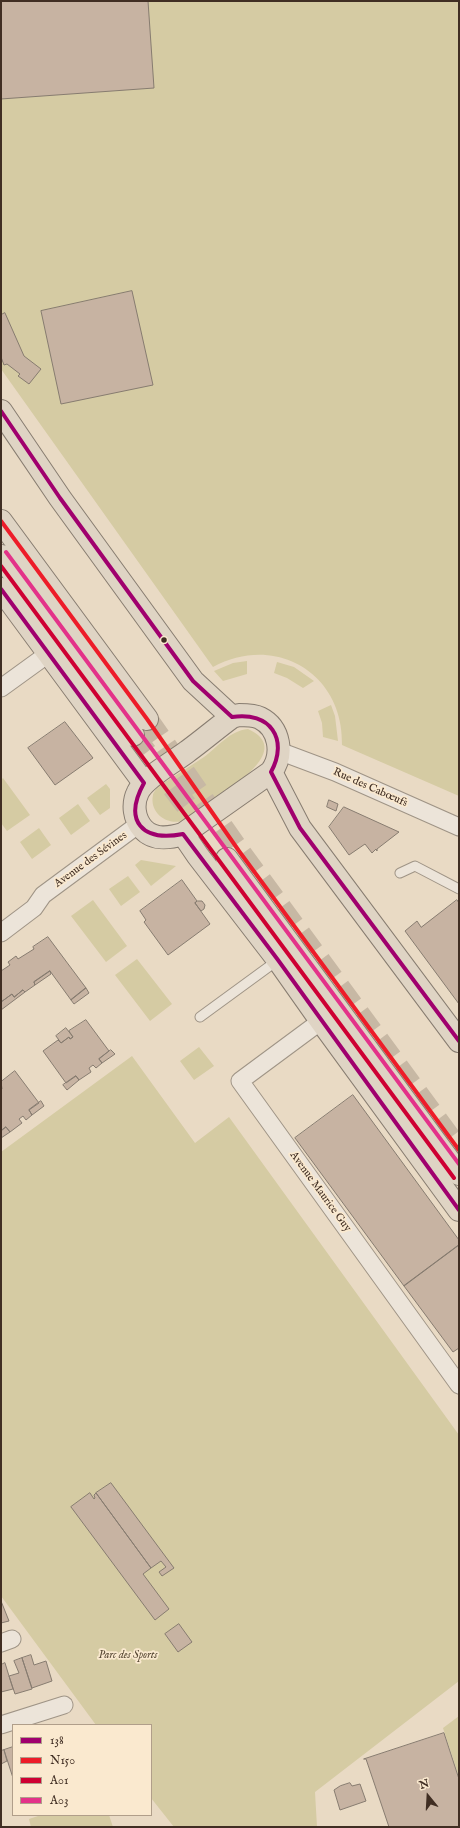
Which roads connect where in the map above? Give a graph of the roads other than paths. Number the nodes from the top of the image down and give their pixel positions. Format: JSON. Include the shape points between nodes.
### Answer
{"nodes":[{"id":1,"x":1,"y":411,"type":"edge"},
{"id":2,"x":1,"y":521,"type":"edge"},
{"id":3,"x":1,"y":556,"type":"edge"},
{"id":4,"x":1,"y":589,"type":"edge"},
{"id":5,"x":48,"y":654,"type":"junction"},
{"id":6,"x":1,"y":688,"type":"edge"},
{"id":7,"x":232,"y":717,"type":"junction"},
{"id":8,"x":279,"y":751,"type":"junction"},
{"id":9,"x":271,"y":772,"type":"junction"},
{"id":10,"x":144,"y":783,"type":"junction"},
{"id":11,"x":139,"y":824,"type":"junction"},
{"id":12,"x":459,"y":827,"type":"edge"},
{"id":13,"x":183,"y":834,"type":"junction"},
{"id":14,"x":227,"y":859,"type":"dead end"},
{"id":15,"x":400,"y":873,"type":"dead end"},
{"id":16,"x":459,"y":889,"type":"edge"},
{"id":17,"x":43,"y":895,"type":"junction"},
{"id":18,"x":1,"y":919,"type":"edge"},
{"id":19,"x":1,"y":933,"type":"edge"},
{"id":20,"x":278,"y":960,"type":"junction"},
{"id":21,"x":200,"y":1017,"type":"dead end"},
{"id":22,"x":320,"y":1021,"type":"junction"},
{"id":23,"x":459,"y":1041,"type":"edge"},
{"id":24,"x":459,"y":1174,"type":"edge"},
{"id":25,"x":459,"y":1210,"type":"edge"},
{"id":26,"x":459,"y":1385,"type":"edge"},
{"id":27,"x":64,"y":1705,"type":"dead end"},
{"id":28,"x":1,"y":1725,"type":"edge"}],
"edges":[{"from":1,"to":7,"type":"main road","via":[[60,498],[193,681]]},
{"from":2,"to":3,"type":"main road","via":[[140,727]]},
{"from":4,"to":5,"type":"main road"},
{"from":5,"to":6,"type":"street"},
{"from":5,"to":10,"type":"main road"},
{"from":7,"to":8,"type":"main road","via":[[244,715],[260,718],[274,732]]},
{"from":7,"to":10,"type":"main road"},
{"from":8,"to":9,"type":"main road","via":[[276,766]]},
{"from":8,"to":12,"type":"street","name":"Rue des Cabœufs","via":[[335,772]]},
{"from":9,"to":13,"type":"main road"},
{"from":9,"to":23,"type":"main road","via":[[300,828]]},
{"from":10,"to":11,"type":"main road","via":[[135,800],[135,815]]},
{"from":11,"to":13,"type":"main road","via":[[145,831],[161,838]]},
{"from":11,"to":17,"type":"street","name":"Avenue des Sévines"},
{"from":13,"to":20,"type":"main road"},
{"from":14,"to":24,"type":"main road"},
{"from":15,"to":16,"type":"lane","via":[[415,866]]},
{"from":17,"to":18,"type":"street","name":"Avenue des Sévines","via":[[28,900]]},
{"from":17,"to":19,"type":"street","name":"Avenue des Sévines","via":[[34,908]]},
{"from":20,"to":21,"type":"lane"},
{"from":20,"to":22,"type":"main road"},
{"from":22,"to":25,"type":"main road"},
{"from":22,"to":26,"type":"street","name":"Avenue Maurice Guy","via":[[240,1081]]},
{"from":27,"to":28,"type":"street"}]}
